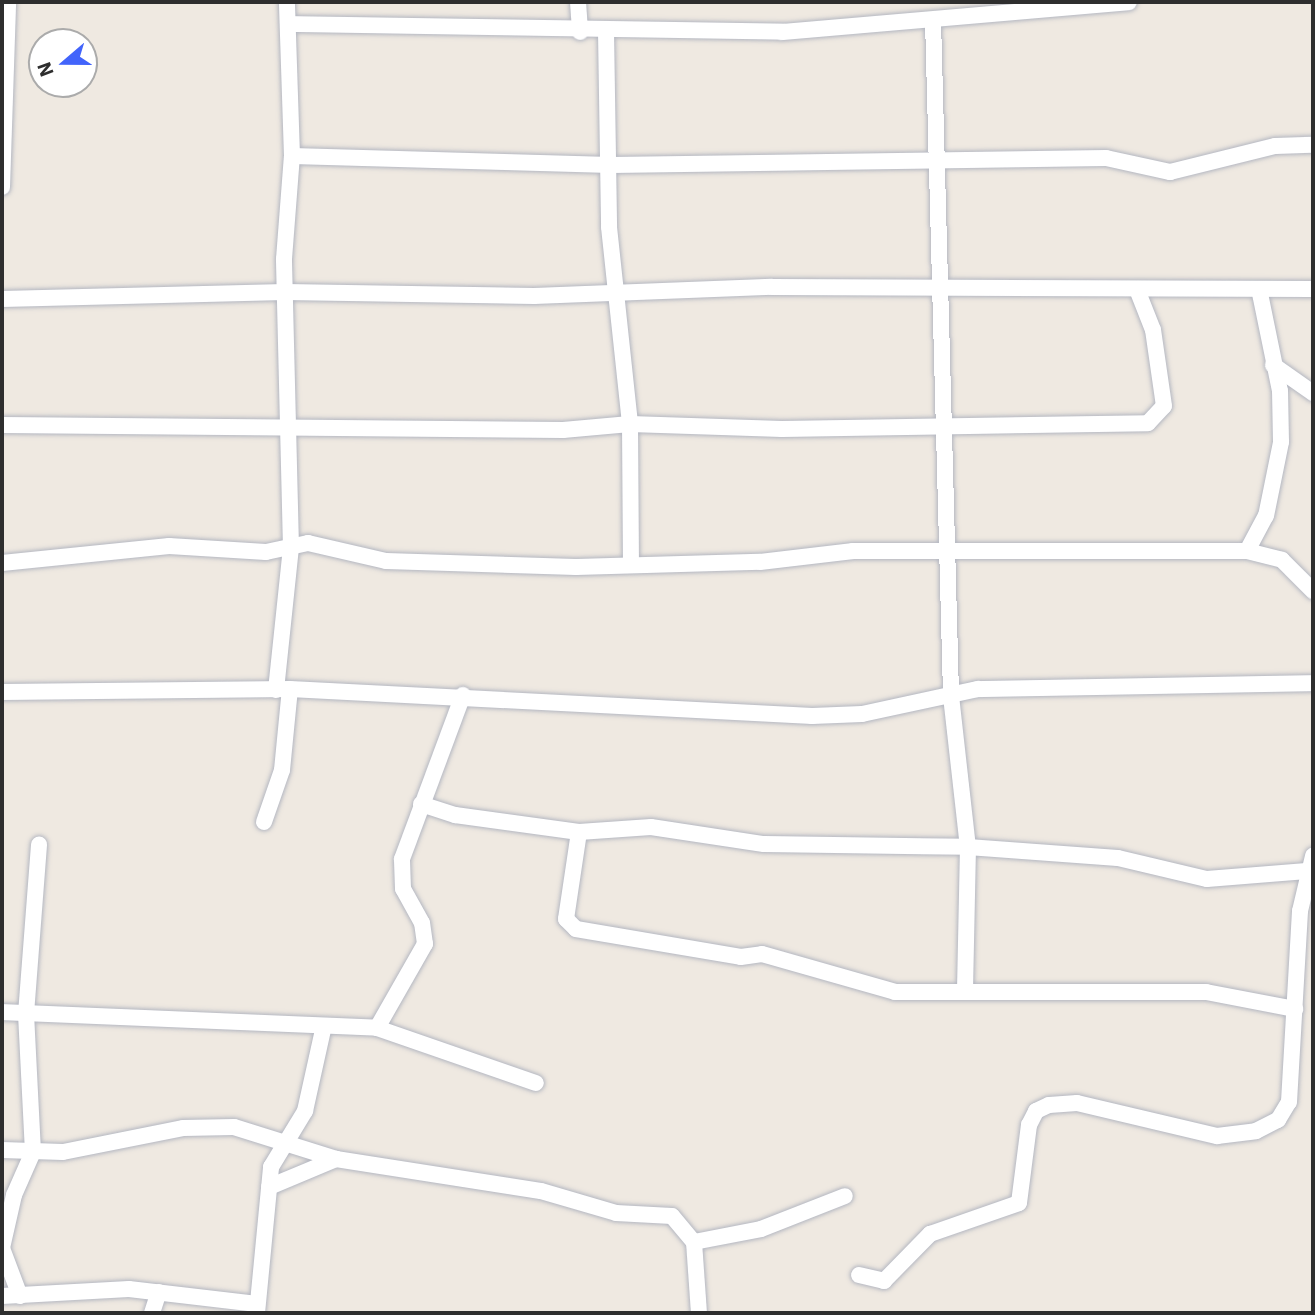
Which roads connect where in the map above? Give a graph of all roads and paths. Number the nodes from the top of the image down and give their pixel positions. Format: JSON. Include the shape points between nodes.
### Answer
{"nodes":[{"id":1,"x":8,"y":2,"type":"edge"},
{"id":2,"x":287,"y":2,"type":"edge"},
{"id":3,"x":578,"y":2,"type":"edge"},
{"id":4,"x":1129,"y":2,"type":"edge"},
{"id":5,"x":933,"y":20,"type":"junction"},
{"id":6,"x":290,"y":24,"type":"junction"},
{"id":7,"x":606,"y":31,"type":"junction"},
{"id":8,"x":580,"y":32,"type":"junction"},
{"id":9,"x":1313,"y":145,"type":"edge"},
{"id":10,"x":292,"y":156,"type":"junction"},
{"id":11,"x":933,"y":161,"type":"junction"},
{"id":12,"x":611,"y":165,"type":"junction"},
{"id":13,"x":2,"y":187,"type":"edge"},
{"id":14,"x":1259,"y":289,"type":"junction"},
{"id":15,"x":1313,"y":289,"type":"edge"},
{"id":16,"x":939,"y":291,"type":"junction"},
{"id":17,"x":285,"y":292,"type":"junction"},
{"id":18,"x":1138,"y":292,"type":"junction"},
{"id":19,"x":613,"y":293,"type":"junction"},
{"id":20,"x":2,"y":299,"type":"edge"},
{"id":21,"x":1273,"y":365,"type":"junction"},
{"id":22,"x":1313,"y":393,"type":"edge"},
{"id":23,"x":288,"y":424,"type":"junction"},
{"id":24,"x":630,"y":424,"type":"junction"},
{"id":25,"x":2,"y":425,"type":"edge"},
{"id":26,"x":947,"y":425,"type":"junction"},
{"id":27,"x":291,"y":548,"type":"junction"},
{"id":28,"x":1247,"y":551,"type":"junction"},
{"id":29,"x":951,"y":554,"type":"junction"},
{"id":30,"x":2,"y":563,"type":"edge"},
{"id":31,"x":631,"y":563,"type":"junction"},
{"id":32,"x":1313,"y":591,"type":"edge"},
{"id":33,"x":1313,"y":683,"type":"edge"},
{"id":34,"x":283,"y":690,"type":"junction"},
{"id":35,"x":2,"y":692,"type":"edge"},
{"id":36,"x":463,"y":695,"type":"junction"},
{"id":37,"x":951,"y":696,"type":"junction"},
{"id":38,"x":421,"y":804,"type":"junction"},
{"id":39,"x":264,"y":822,"type":"dead end"},
{"id":40,"x":579,"y":832,"type":"junction"},
{"id":41,"x":39,"y":844,"type":"dead end"},
{"id":42,"x":968,"y":847,"type":"junction"},
{"id":43,"x":1310,"y":863,"type":"edge"},
{"id":44,"x":1306,"y":938,"type":"edge"},
{"id":45,"x":965,"y":989,"type":"junction"},
{"id":46,"x":1294,"y":1009,"type":"junction"},
{"id":47,"x":2,"y":1012,"type":"edge"},
{"id":48,"x":26,"y":1014,"type":"junction"},
{"id":49,"x":377,"y":1028,"type":"junction"},
{"id":50,"x":323,"y":1030,"type":"junction"},
{"id":51,"x":536,"y":1083,"type":"dead end"},
{"id":52,"x":285,"y":1139,"type":"junction"},
{"id":53,"x":2,"y":1150,"type":"edge"},
{"id":54,"x":33,"y":1152,"type":"junction"},
{"id":55,"x":336,"y":1159,"type":"junction"},
{"id":56,"x":269,"y":1187,"type":"junction"},
{"id":57,"x":845,"y":1196,"type":"dead end"},
{"id":58,"x":694,"y":1242,"type":"junction"},
{"id":59,"x":859,"y":1276,"type":"dead end"},
{"id":60,"x":159,"y":1292,"type":"junction"},
{"id":61,"x":2,"y":1296,"type":"edge"},
{"id":62,"x":20,"y":1296,"type":"junction"},
{"id":63,"x":257,"y":1308,"type":"edge"},
{"id":64,"x":152,"y":1313,"type":"edge"},
{"id":65,"x":699,"y":1313,"type":"edge"}],
"edges":[{"from":1,"to":13,"type":"street"},
{"from":2,"to":6,"type":"street"},
{"from":3,"to":8,"type":"street"},
{"from":4,"to":5,"type":"street"},
{"from":5,"to":7,"type":"street","via":[[782,32]]},
{"from":5,"to":11,"type":"street"},
{"from":6,"to":8,"type":"street"},
{"from":6,"to":10,"type":"street"},
{"from":7,"to":8,"type":"street"},
{"from":7,"to":12,"type":"street"},
{"from":9,"to":11,"type":"street","via":[[1275,146],[1170,172],[1106,158]]},
{"from":10,"to":12,"type":"street"},
{"from":10,"to":17,"type":"street"},
{"from":11,"to":12,"type":"street"},
{"from":11,"to":16,"type":"street"},
{"from":12,"to":19,"type":"street"},
{"from":14,"to":15,"type":"street"},
{"from":14,"to":18,"type":"street"},
{"from":14,"to":21,"type":"street"},
{"from":16,"to":18,"type":"street"},
{"from":16,"to":19,"type":"street"},
{"from":16,"to":26,"type":"street"},
{"from":17,"to":19,"type":"street"},
{"from":17,"to":20,"type":"street"},
{"from":17,"to":23,"type":"street"},
{"from":18,"to":26,"type":"street","via":[[1158,351],[1160,416],[1148,423]]},
{"from":19,"to":24,"type":"street"},
{"from":21,"to":22,"type":"street"},
{"from":21,"to":28,"type":"street","via":[[1281,442],[1266,516]]},
{"from":23,"to":24,"type":"street","via":[[563,430]]},
{"from":23,"to":25,"type":"street","via":[[71,430]]},
{"from":23,"to":27,"type":"street"},
{"from":24,"to":26,"type":"street"},
{"from":24,"to":31,"type":"street"},
{"from":26,"to":29,"type":"street"},
{"from":27,"to":30,"type":"street","via":[[169,546]]},
{"from":27,"to":31,"type":"street","via":[[308,543],[386,561]]},
{"from":27,"to":34,"type":"street"},
{"from":28,"to":29,"type":"street"},
{"from":28,"to":32,"type":"street","via":[[1282,560]]},
{"from":29,"to":31,"type":"street","via":[[853,551],[760,562]]},
{"from":29,"to":37,"type":"street"},
{"from":33,"to":37,"type":"street","via":[[1066,684]]},
{"from":34,"to":35,"type":"street"},
{"from":34,"to":36,"type":"street"},
{"from":34,"to":39,"type":"street","via":[[282,770]]},
{"from":36,"to":37,"type":"street","via":[[812,716],[862,714]]},
{"from":36,"to":38,"type":"street"},
{"from":37,"to":42,"type":"street"},
{"from":38,"to":40,"type":"street","via":[[455,815]]},
{"from":38,"to":49,"type":"street","via":[[401,877],[422,923],[425,944]]},
{"from":40,"to":42,"type":"street","via":[[651,827],[764,844]]},
{"from":40,"to":45,"type":"street","via":[[566,919],[576,929],[741,957],[772,956],[895,992]]},
{"from":41,"to":48,"type":"street"},
{"from":42,"to":43,"type":"street","via":[[1118,858],[1207,879]]},
{"from":42,"to":45,"type":"street"},
{"from":43,"to":44,"type":"street"},
{"from":44,"to":46,"type":"street"},
{"from":45,"to":46,"type":"street","via":[[1206,992]]},
{"from":46,"to":59,"type":"street","via":[[1289,1102],[1278,1120],[1256,1131],[1217,1136],[1077,1102],[1049,1105],[1036,1111],[1029,1125],[1019,1203],[930,1234],[884,1281]]},
{"from":47,"to":48,"type":"street"},
{"from":48,"to":50,"type":"street","via":[[205,1016]]},
{"from":48,"to":54,"type":"street"},
{"from":49,"to":50,"type":"street"},
{"from":49,"to":51,"type":"street"},
{"from":50,"to":52,"type":"street","via":[[305,1111]]},
{"from":52,"to":54,"type":"street","via":[[205,1126],[80,1150]]},
{"from":52,"to":55,"type":"street"},
{"from":52,"to":56,"type":"street"},
{"from":53,"to":54,"type":"street"},
{"from":54,"to":62,"type":"street","via":[[2,1248]]},
{"from":55,"to":56,"type":"street"},
{"from":55,"to":58,"type":"street","via":[[541,1191],[616,1213],[672,1216]]},
{"from":56,"to":63,"type":"street"},
{"from":57,"to":58,"type":"street","via":[[761,1229]]},
{"from":58,"to":65,"type":"street"},
{"from":60,"to":62,"type":"street"},
{"from":60,"to":63,"type":"street"},
{"from":60,"to":64,"type":"street"},
{"from":61,"to":62,"type":"street"}]}
